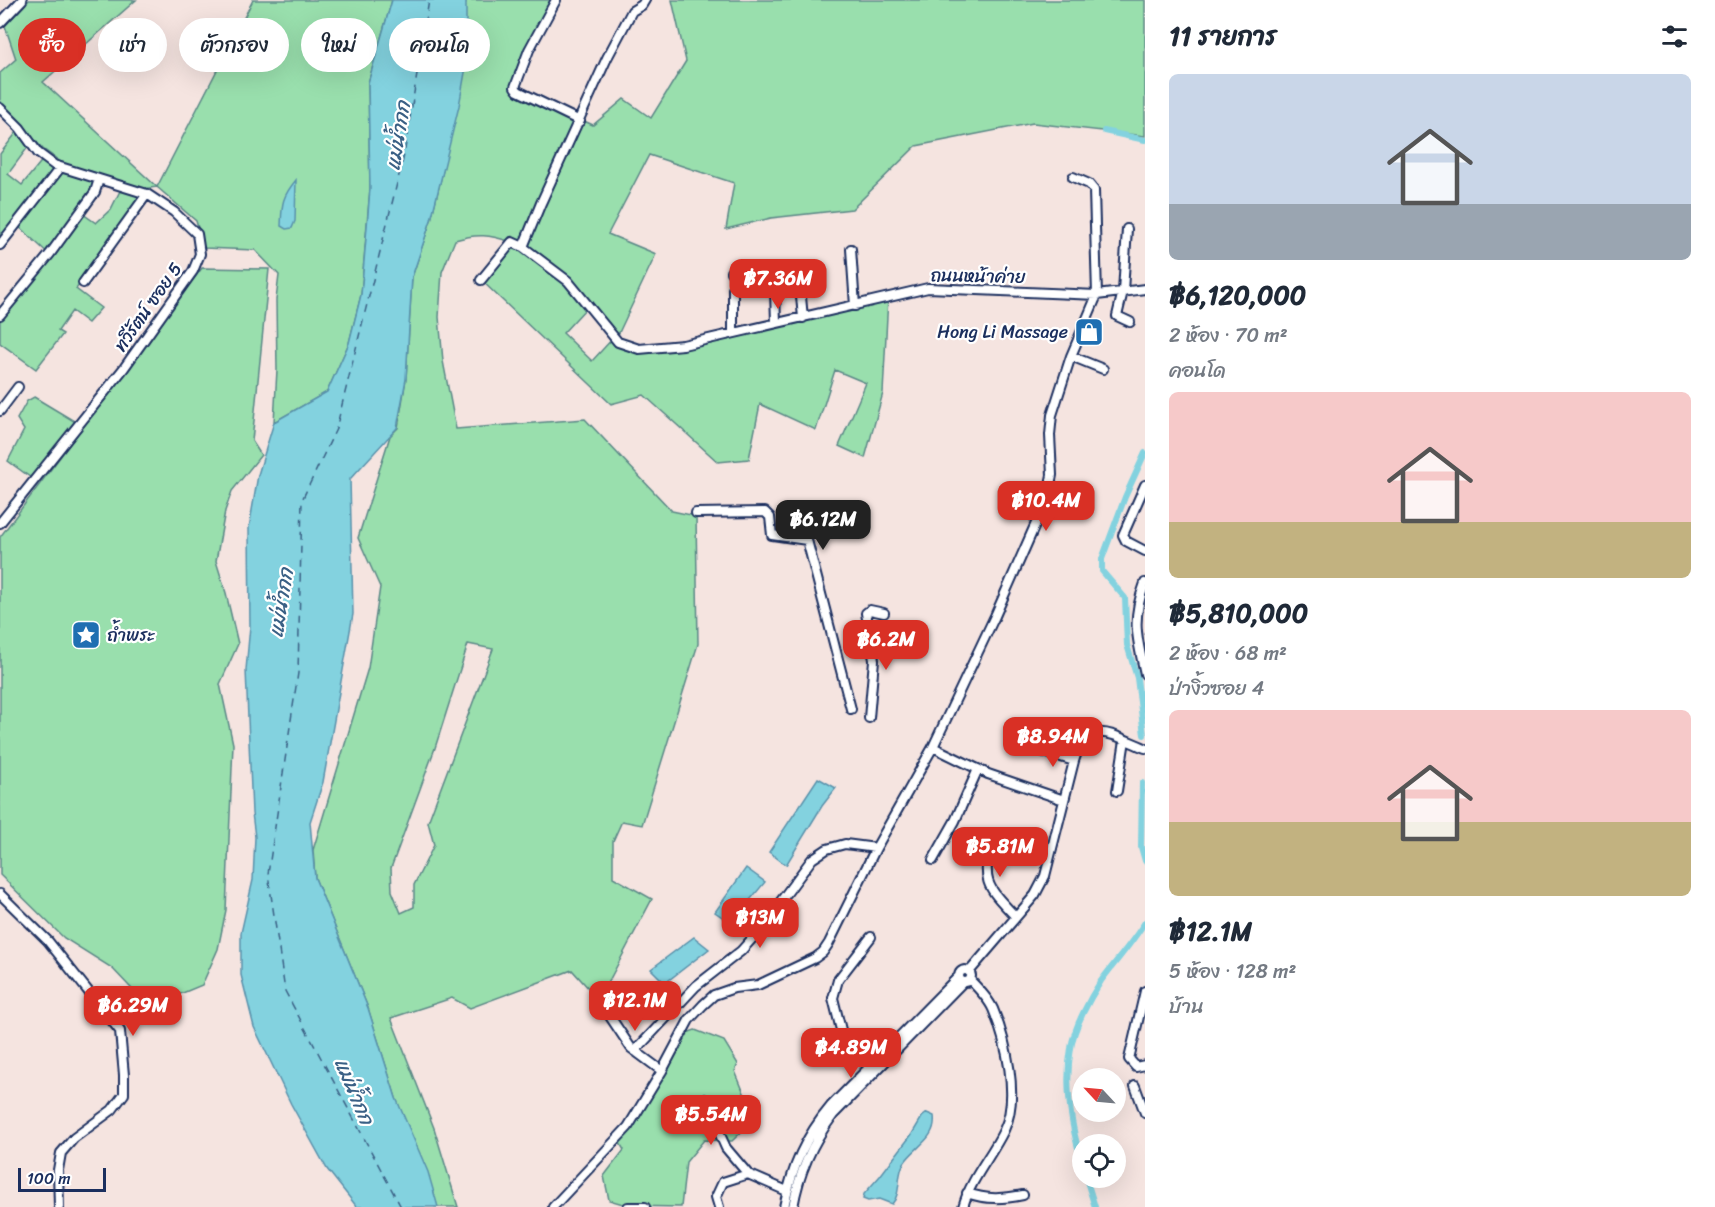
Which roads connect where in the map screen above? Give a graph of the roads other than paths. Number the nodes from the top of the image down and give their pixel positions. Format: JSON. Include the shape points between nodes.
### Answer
{"nodes":[{"id":1,"x":22,"y":0,"type":"edge"},
{"id":2,"x":556,"y":0,"type":"edge"},
{"id":3,"x":645,"y":0,"type":"edge"},
{"id":4,"x":0,"y":23,"type":"edge"},
{"id":5,"x":0,"y":108,"type":"edge"},
{"id":6,"x":579,"y":121,"type":"junction"},
{"id":7,"x":60,"y":168,"type":"junction"},
{"id":8,"x":1073,"y":177,"type":"dead end"},
{"id":9,"x":99,"y":179,"type":"junction"},
{"id":10,"x":147,"y":194,"type":"junction"},
{"id":11,"x":1127,"y":229,"type":"dead end"},
{"id":12,"x":0,"y":245,"type":"edge"},
{"id":13,"x":523,"y":248,"type":"junction"},
{"id":14,"x":851,"y":249,"type":"dead end"},
{"id":15,"x":731,"y":273,"type":"dead end"},
{"id":16,"x":481,"y":280,"type":"dead end"},
{"id":17,"x":83,"y":283,"type":"dead end"},
{"id":18,"x":1145,"y":289,"type":"edge"},
{"id":19,"x":1123,"y":291,"type":"junction"},
{"id":20,"x":1097,"y":295,"type":"junction"},
{"id":21,"x":855,"y":306,"type":"junction"},
{"id":22,"x":0,"y":315,"type":"edge"},
{"id":23,"x":803,"y":318,"type":"junction"},
{"id":24,"x":1130,"y":322,"type":"dead end"},
{"id":25,"x":776,"y":323,"type":"junction"},
{"id":26,"x":733,"y":333,"type":"junction"},
{"id":27,"x":1071,"y":356,"type":"junction"},
{"id":28,"x":1103,"y":369,"type":"dead end"},
{"id":29,"x":18,"y":387,"type":"dead end"},
{"id":30,"x":0,"y":411,"type":"edge"},
{"id":31,"x":1145,"y":485,"type":"edge"},
{"id":32,"x":696,"y":513,"type":"dead end"},
{"id":33,"x":0,"y":523,"type":"edge"},
{"id":34,"x":1145,"y":551,"type":"edge"},
{"id":35,"x":1145,"y":584,"type":"edge"},
{"id":36,"x":884,"y":613,"type":"dead end"},
{"id":37,"x":1145,"y":672,"type":"edge"},
{"id":38,"x":851,"y":709,"type":"dead end"},
{"id":39,"x":869,"y":718,"type":"dead end"},
{"id":40,"x":1125,"y":740,"type":"junction"},
{"id":41,"x":933,"y":747,"type":"junction"},
{"id":42,"x":1145,"y":748,"type":"edge"},
{"id":43,"x":1038,"y":750,"type":"dead end"},
{"id":44,"x":1074,"y":761,"type":"junction"},
{"id":45,"x":978,"y":770,"type":"junction"},
{"id":46,"x":1117,"y":791,"type":"dead end"},
{"id":47,"x":1064,"y":800,"type":"junction"},
{"id":48,"x":991,"y":838,"type":"dead end"},
{"id":49,"x":876,"y":848,"type":"junction"},
{"id":50,"x":933,"y":860,"type":"dead end"},
{"id":51,"x":0,"y":894,"type":"edge"},
{"id":52,"x":1015,"y":916,"type":"junction"},
{"id":53,"x":871,"y":937,"type":"dead end"},
{"id":54,"x":965,"y":978,"type":"junction"},
{"id":55,"x":1145,"y":991,"type":"edge"},
{"id":56,"x":599,"y":1000,"type":"dead end"},
{"id":57,"x":635,"y":1052,"type":"junction"},
{"id":58,"x":1145,"y":1065,"type":"edge"},
{"id":59,"x":869,"y":1067,"type":"junction"},
{"id":60,"x":662,"y":1071,"type":"junction"},
{"id":61,"x":1135,"y":1086,"type":"dead end"},
{"id":62,"x":704,"y":1099,"type":"dead end"},
{"id":63,"x":1145,"y":1113,"type":"edge"},
{"id":64,"x":748,"y":1174,"type":"junction"},
{"id":65,"x":787,"y":1191,"type":"junction"},
{"id":66,"x":967,"y":1193,"type":"junction"},
{"id":67,"x":1023,"y":1195,"type":"dead end"},
{"id":68,"x":59,"y":1207,"type":"edge"},
{"id":69,"x":553,"y":1207,"type":"edge"},
{"id":70,"x":628,"y":1207,"type":"edge"},
{"id":71,"x":645,"y":1207,"type":"edge"},
{"id":72,"x":719,"y":1207,"type":"edge"},
{"id":73,"x":784,"y":1207,"type":"edge"},
{"id":74,"x":793,"y":1207,"type":"edge"},
{"id":75,"x":963,"y":1207,"type":"edge"}],
"edges":[{"from":1,"to":4,"type":"street"},
{"from":2,"to":6,"type":"street","via":[[529,50],[515,87],[518,92]]},
{"from":3,"to":6,"type":"street","via":[[632,11],[621,31]]},
{"from":5,"to":7,"type":"street","name":"ทวีรัตน์ ซอย 5","via":[[38,153]]},
{"from":6,"to":13,"type":"street"},
{"from":7,"to":9,"type":"street","name":"ทวีรัตน์ ซอย 5"},
{"from":7,"to":12,"type":"street"},
{"from":8,"to":20,"type":"street","via":[[1094,190]]},
{"from":9,"to":10,"type":"street","name":"ทวีรัตน์ ซอย 5"},
{"from":9,"to":22,"type":"street","via":[[95,192],[50,254]]},
{"from":10,"to":17,"type":"street"},
{"from":10,"to":33,"type":"street","name":"ทวีรัตน์ ซอย 5","via":[[197,234],[200,254],[193,271],[124,368]]},
{"from":11,"to":19,"type":"street"},
{"from":13,"to":16,"type":"street","via":[[512,242]]},
{"from":13,"to":26,"type":"street","name":"ถนนหน้าค่าย","via":[[568,281],[618,342],[639,349],[683,345]]},
{"from":14,"to":21,"type":"street"},
{"from":15,"to":23,"type":"street","via":[[799,275]]},
{"from":18,"to":19,"type":"street","name":"ถนนหน้าค่าย"},
{"from":19,"to":20,"type":"street","name":"ถนนหน้าค่าย"},
{"from":19,"to":24,"type":"street","via":[[1117,316]]},
{"from":20,"to":21,"type":"street","name":"ถนนหน้าค่าย","via":[[928,288]]},
{"from":20,"to":27,"type":"street"},
{"from":21,"to":23,"type":"street","name":"ถนนหน้าค่าย"},
{"from":23,"to":25,"type":"street","name":"ถนนหน้าค่าย"},
{"from":25,"to":26,"type":"street","name":"ถนนหน้าค่าย"},
{"from":25,"to":26,"type":"street","via":[[775,290],[736,286]]},
{"from":27,"to":28,"type":"street"},
{"from":27,"to":41,"type":"street","via":[[1052,415],[1052,475],[1040,514]]},
{"from":29,"to":30,"type":"street"},
{"from":31,"to":34,"type":"street","via":[[1123,535],[1126,542]]},
{"from":32,"to":38,"type":"street","via":[[765,512],[770,517],[772,535],[807,540]]},
{"from":35,"to":37,"type":"street","via":[[1136,616]]},
{"from":36,"to":39,"type":"street","via":[[866,613],[874,660]]},
{"from":40,"to":42,"type":"street"},
{"from":40,"to":44,"type":"street","via":[[1095,732],[1084,738]]},
{"from":40,"to":46,"type":"street"},
{"from":41,"to":45,"type":"street"},
{"from":41,"to":49,"type":"street"},
{"from":43,"to":44,"type":"street"},
{"from":44,"to":47,"type":"street"},
{"from":45,"to":47,"type":"street"},
{"from":45,"to":50,"type":"street","via":[[956,821]]},
{"from":47,"to":52,"type":"street","via":[[1045,876],[1035,895]]},
{"from":48,"to":52,"type":"street","via":[[988,883]]},
{"from":49,"to":57,"type":"street","via":[[846,844],[827,849],[812,859],[741,951],[696,986]]},
{"from":49,"to":60,"type":"street","via":[[823,952],[758,985],[714,995],[689,1020]]},
{"from":51,"to":68,"type":"street","via":[[48,941],[120,1031],[124,1094],[112,1110],[74,1138],[61,1153]]},
{"from":52,"to":54,"type":"street"},
{"from":53,"to":59,"type":"street","via":[[838,980],[833,998],[850,1049]]},
{"from":54,"to":59,"type":"street"},
{"from":54,"to":66,"type":"street","via":[[992,1007],[1011,1084],[1005,1129]]},
{"from":54,"to":74,"type":"street","via":[[833,1114],[807,1155]]},
{"from":55,"to":58,"type":"street","via":[[1129,1059],[1136,1067]]},
{"from":56,"to":57,"type":"street"},
{"from":57,"to":60,"type":"street"},
{"from":59,"to":65,"type":"street","via":[[816,1124],[804,1143]]},
{"from":60,"to":69,"type":"street","via":[[628,1127]]},
{"from":61,"to":63,"type":"street"},
{"from":62,"to":64,"type":"street","via":[[726,1148]]},
{"from":64,"to":65,"type":"street"},
{"from":64,"to":72,"type":"street","via":[[723,1182],[716,1197]]},
{"from":65,"to":73,"type":"street"},
{"from":66,"to":67,"type":"street","via":[[1000,1200]]},
{"from":66,"to":75,"type":"street"},
{"from":70,"to":71,"type":"street"}]}
